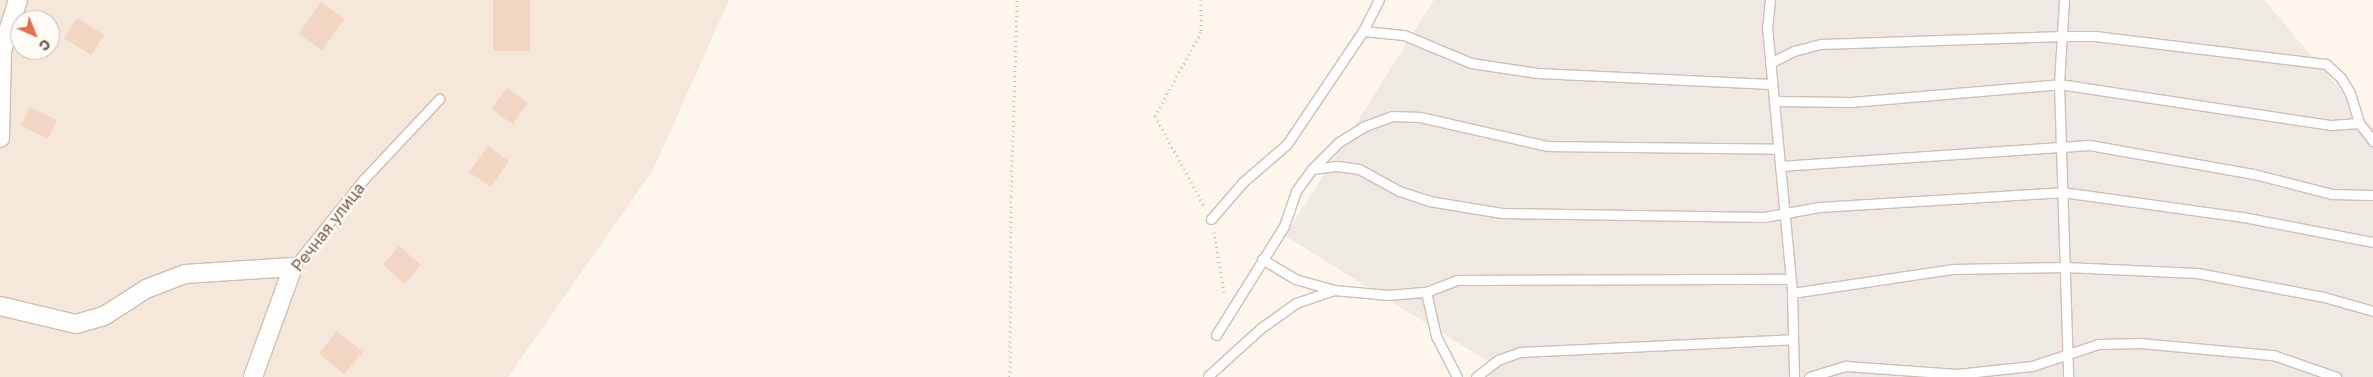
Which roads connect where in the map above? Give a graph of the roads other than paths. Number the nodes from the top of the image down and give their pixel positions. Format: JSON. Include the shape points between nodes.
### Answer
{"nodes":[{"id":1,"x":18,"y":0,"type":"edge"},
{"id":2,"x":1379,"y":0,"type":"edge"},
{"id":3,"x":1770,"y":0,"type":"edge"},
{"id":4,"x":2064,"y":0,"type":"edge"},
{"id":5,"x":1363,"y":31,"type":"junction"},
{"id":6,"x":2062,"y":36,"type":"junction"},
{"id":7,"x":1770,"y":63,"type":"junction"},
{"id":8,"x":1772,"y":84,"type":"junction"},
{"id":9,"x":2059,"y":84,"type":"junction"},
{"id":10,"x":439,"y":99,"type":"dead end"},
{"id":11,"x":1774,"y":100,"type":"junction"},
{"id":12,"x":2359,"y":123,"type":"junction"},
{"id":13,"x":0,"y":138,"type":"edge"},
{"id":14,"x":2373,"y":141,"type":"edge"},
{"id":15,"x":2060,"y":144,"type":"junction"},
{"id":16,"x":1778,"y":149,"type":"junction"},
{"id":17,"x":1780,"y":166,"type":"junction"},
{"id":18,"x":1312,"y":169,"type":"junction"},
{"id":19,"x":2062,"y":192,"type":"junction"},
{"id":20,"x":2373,"y":194,"type":"edge"},
{"id":21,"x":1784,"y":214,"type":"junction"},
{"id":22,"x":1211,"y":219,"type":"road end"},
{"id":23,"x":2373,"y":242,"type":"edge"},
{"id":24,"x":1262,"y":259,"type":"junction"},
{"id":25,"x":294,"y":267,"type":"junction"},
{"id":26,"x":2065,"y":267,"type":"junction"},
{"id":27,"x":1790,"y":278,"type":"junction"},
{"id":28,"x":1334,"y":290,"type":"junction"},
{"id":29,"x":1426,"y":292,"type":"junction"},
{"id":30,"x":1792,"y":294,"type":"junction"},
{"id":31,"x":0,"y":306,"type":"edge"},
{"id":32,"x":2373,"y":311,"type":"edge"},
{"id":33,"x":1216,"y":335,"type":"dead end"},
{"id":34,"x":1793,"y":339,"type":"junction"},
{"id":35,"x":2067,"y":356,"type":"junction"},
{"id":36,"x":1208,"y":376,"type":"edge"},
{"id":37,"x":252,"y":377,"type":"edge"},
{"id":38,"x":1457,"y":377,"type":"edge"},
{"id":39,"x":1476,"y":377,"type":"edge"},
{"id":40,"x":1794,"y":377,"type":"edge"},
{"id":41,"x":1809,"y":377,"type":"edge"},
{"id":42,"x":2068,"y":377,"type":"edge"},
{"id":43,"x":2336,"y":377,"type":"edge"}],
"edges":[{"from":1,"to":13,"type":"street","via":[[2,51]]},
{"from":2,"to":5,"type":"lane"},
{"from":3,"to":7,"type":"lane","via":[[1767,27]]},
{"from":4,"to":6,"type":"lane"},
{"from":5,"to":8,"type":"lane","via":[[1404,35],[1471,63],[1537,74]]},
{"from":5,"to":22,"type":"lane","via":[[1287,144],[1243,182]]},
{"from":6,"to":7,"type":"lane","via":[[1820,44],[1794,51]]},
{"from":6,"to":9,"type":"lane"},
{"from":6,"to":12,"type":"lane","via":[[2095,36],[2326,64],[2341,78],[2350,93]]},
{"from":7,"to":8,"type":"lane"},
{"from":8,"to":11,"type":"lane"},
{"from":9,"to":11,"type":"lane","via":[[1851,102]]},
{"from":9,"to":12,"type":"lane","via":[[2330,125]]},
{"from":9,"to":15,"type":"lane"},
{"from":10,"to":25,"type":"lane","name":"Речная улица","via":[[364,179]]},
{"from":11,"to":16,"type":"lane"},
{"from":12,"to":14,"type":"lane"},
{"from":15,"to":17,"type":"lane"},
{"from":15,"to":19,"type":"lane"},
{"from":15,"to":20,"type":"lane","via":[[2089,145],[2244,173],[2332,194]]},
{"from":16,"to":17,"type":"lane"},
{"from":16,"to":18,"type":"lane","via":[[1548,146],[1420,117],[1392,116],[1365,126],[1340,142]]},
{"from":17,"to":21,"type":"lane"},
{"from":18,"to":21,"type":"lane","via":[[1337,166],[1359,169],[1399,191],[1429,201],[1502,213],[1764,217]]},
{"from":18,"to":24,"type":"lane","via":[[1296,191],[1284,226]]},
{"from":19,"to":21,"type":"lane","via":[[1819,207]]},
{"from":19,"to":23,"type":"lane","via":[[2243,217]]},
{"from":19,"to":26,"type":"lane"},
{"from":21,"to":27,"type":"lane"},
{"from":24,"to":28,"type":"lane","via":[[1295,279]]},
{"from":24,"to":33,"type":"lane"},
{"from":25,"to":31,"type":"street","via":[[185,274],[146,289],[104,316],[76,324]]},
{"from":25,"to":37,"type":"street","name":"Речная улица"},
{"from":26,"to":30,"type":"lane","via":[[1953,269]]},
{"from":26,"to":32,"type":"lane","via":[[2197,273],[2324,297]]},
{"from":26,"to":35,"type":"lane"},
{"from":27,"to":29,"type":"lane","via":[[1457,280]]},
{"from":27,"to":30,"type":"lane"},
{"from":28,"to":29,"type":"lane","via":[[1388,295]]},
{"from":28,"to":36,"type":"lane","via":[[1296,304],[1261,328]]},
{"from":29,"to":38,"type":"lane","via":[[1436,336]]},
{"from":30,"to":34,"type":"lane"},
{"from":34,"to":39,"type":"lane","via":[[1520,352],[1498,360]]},
{"from":34,"to":40,"type":"lane"},
{"from":35,"to":41,"type":"lane","via":[[2032,366],[1957,374],[1846,366]]},
{"from":35,"to":42,"type":"lane"},
{"from":35,"to":43,"type":"lane","via":[[2098,344],[2150,344],[2273,355]]}]}
